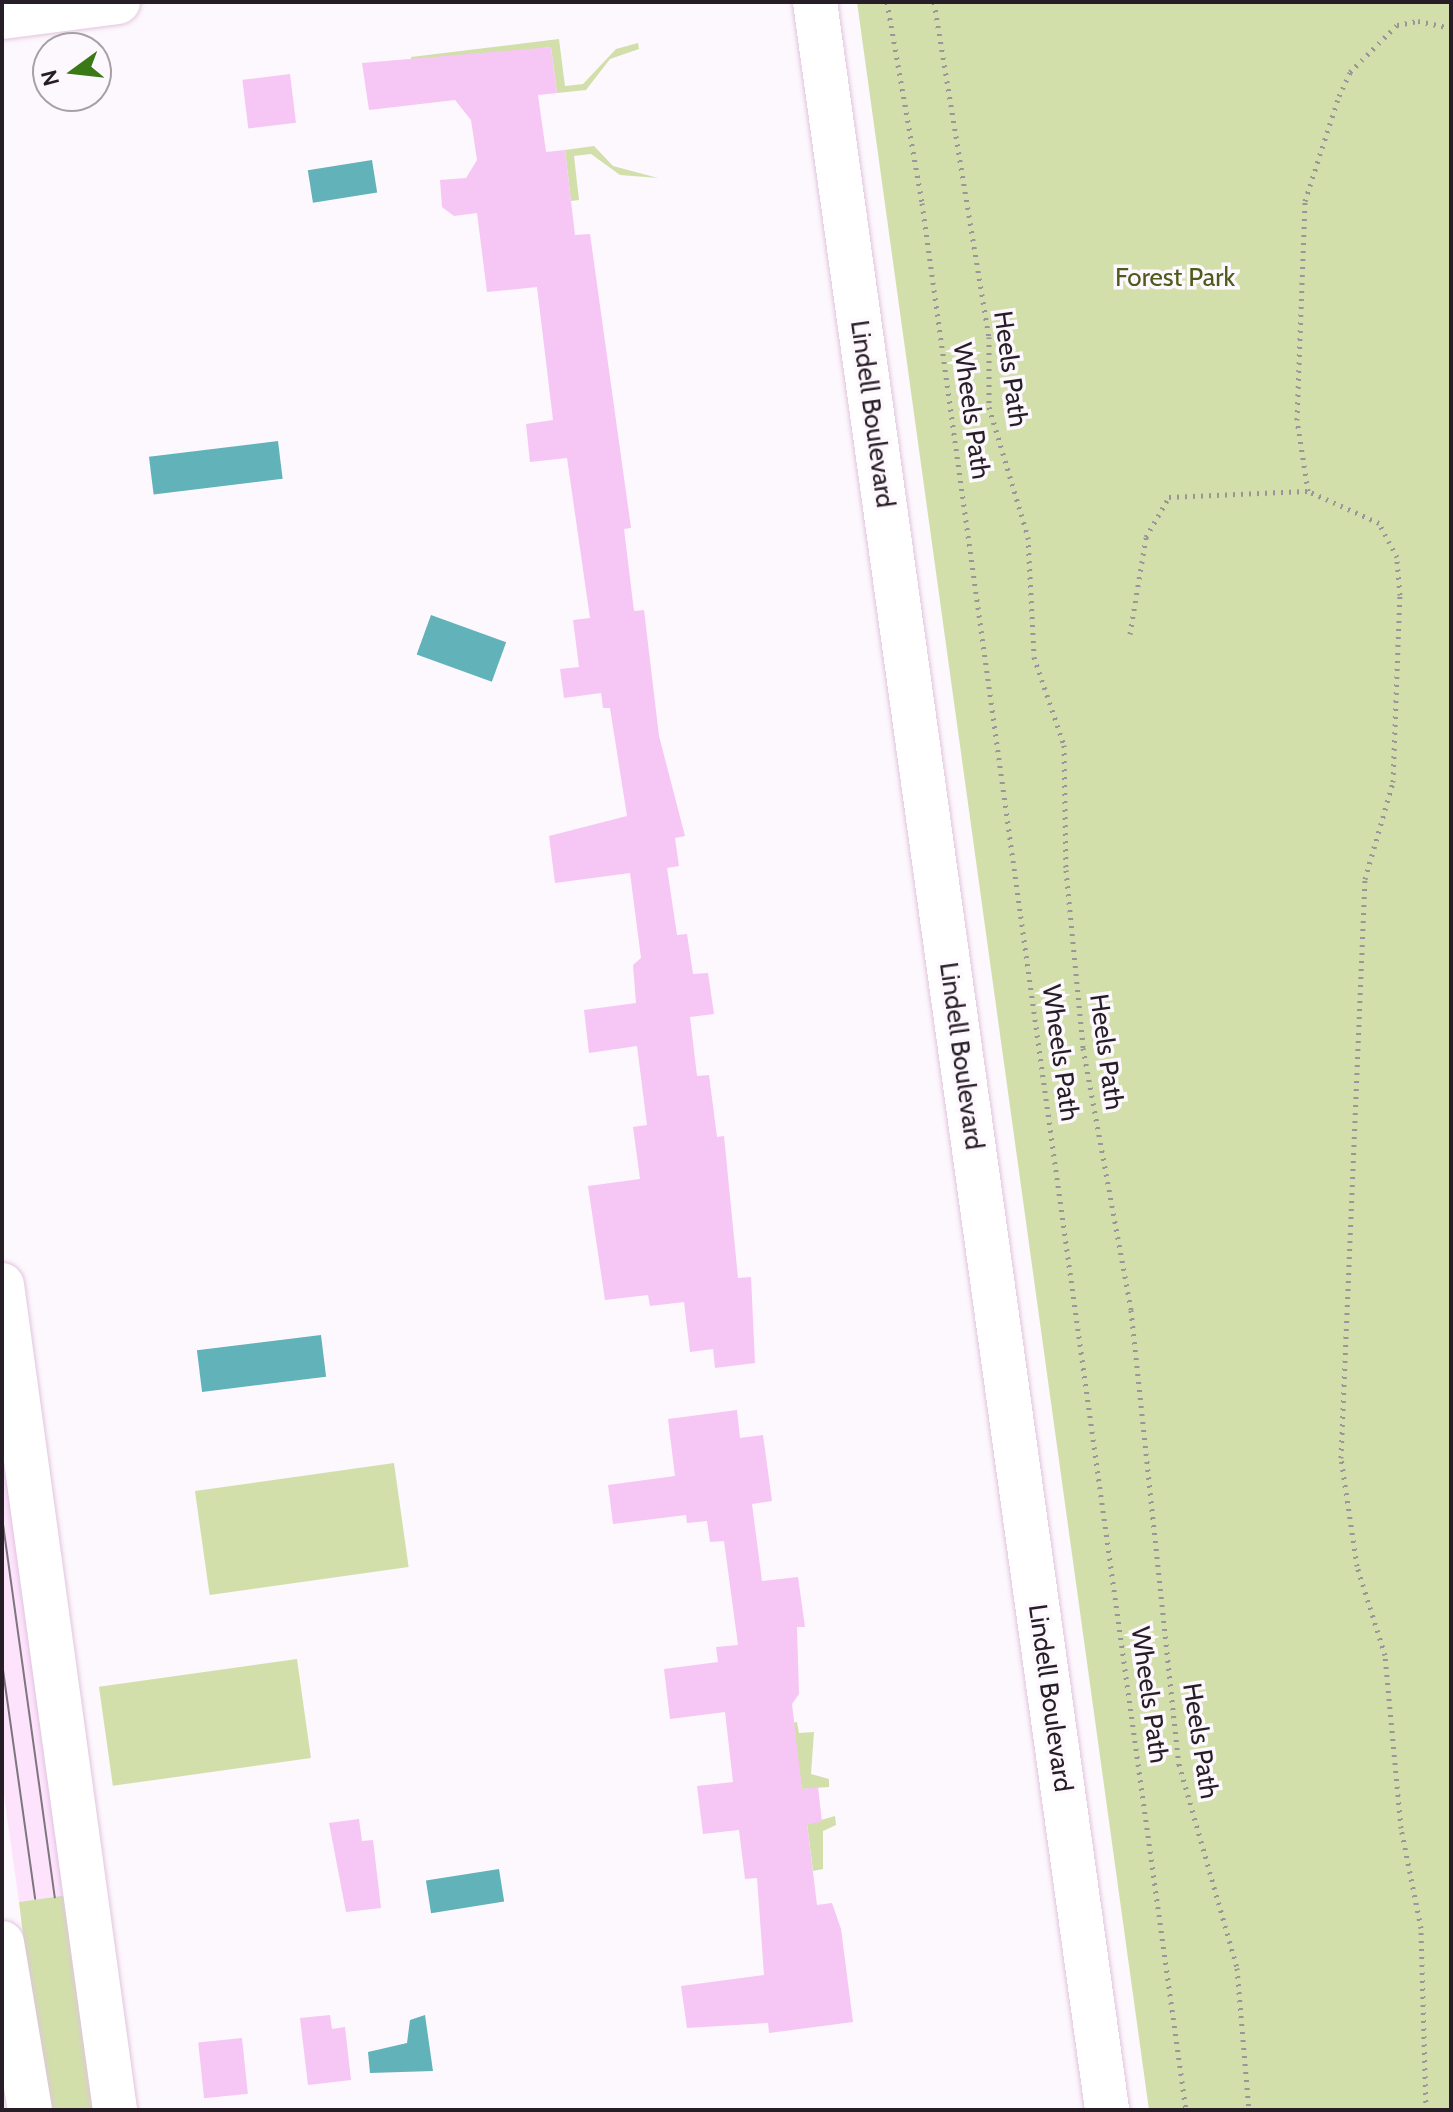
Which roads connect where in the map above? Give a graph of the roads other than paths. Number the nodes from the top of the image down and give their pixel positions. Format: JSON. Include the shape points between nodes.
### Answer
{"nodes":[{"id":1,"x":118,"y":2,"type":"edge"},
{"id":2,"x":815,"y":2,"type":"edge"},
{"id":3,"x":2,"y":17,"type":"edge"},
{"id":4,"x":2,"y":1285,"type":"edge"},
{"id":5,"x":2,"y":1943,"type":"edge"},
{"id":6,"x":30,"y":2110,"type":"edge"},
{"id":7,"x":115,"y":2110,"type":"edge"},
{"id":8,"x":1107,"y":2110,"type":"edge"}],
"edges":[{"from":1,"to":3,"type":"main road"},
{"from":2,"to":8,"type":"main road","name":"Lindell Boulevard"},
{"from":4,"to":7,"type":"main road"},
{"from":5,"to":6,"type":"main road"}]}
